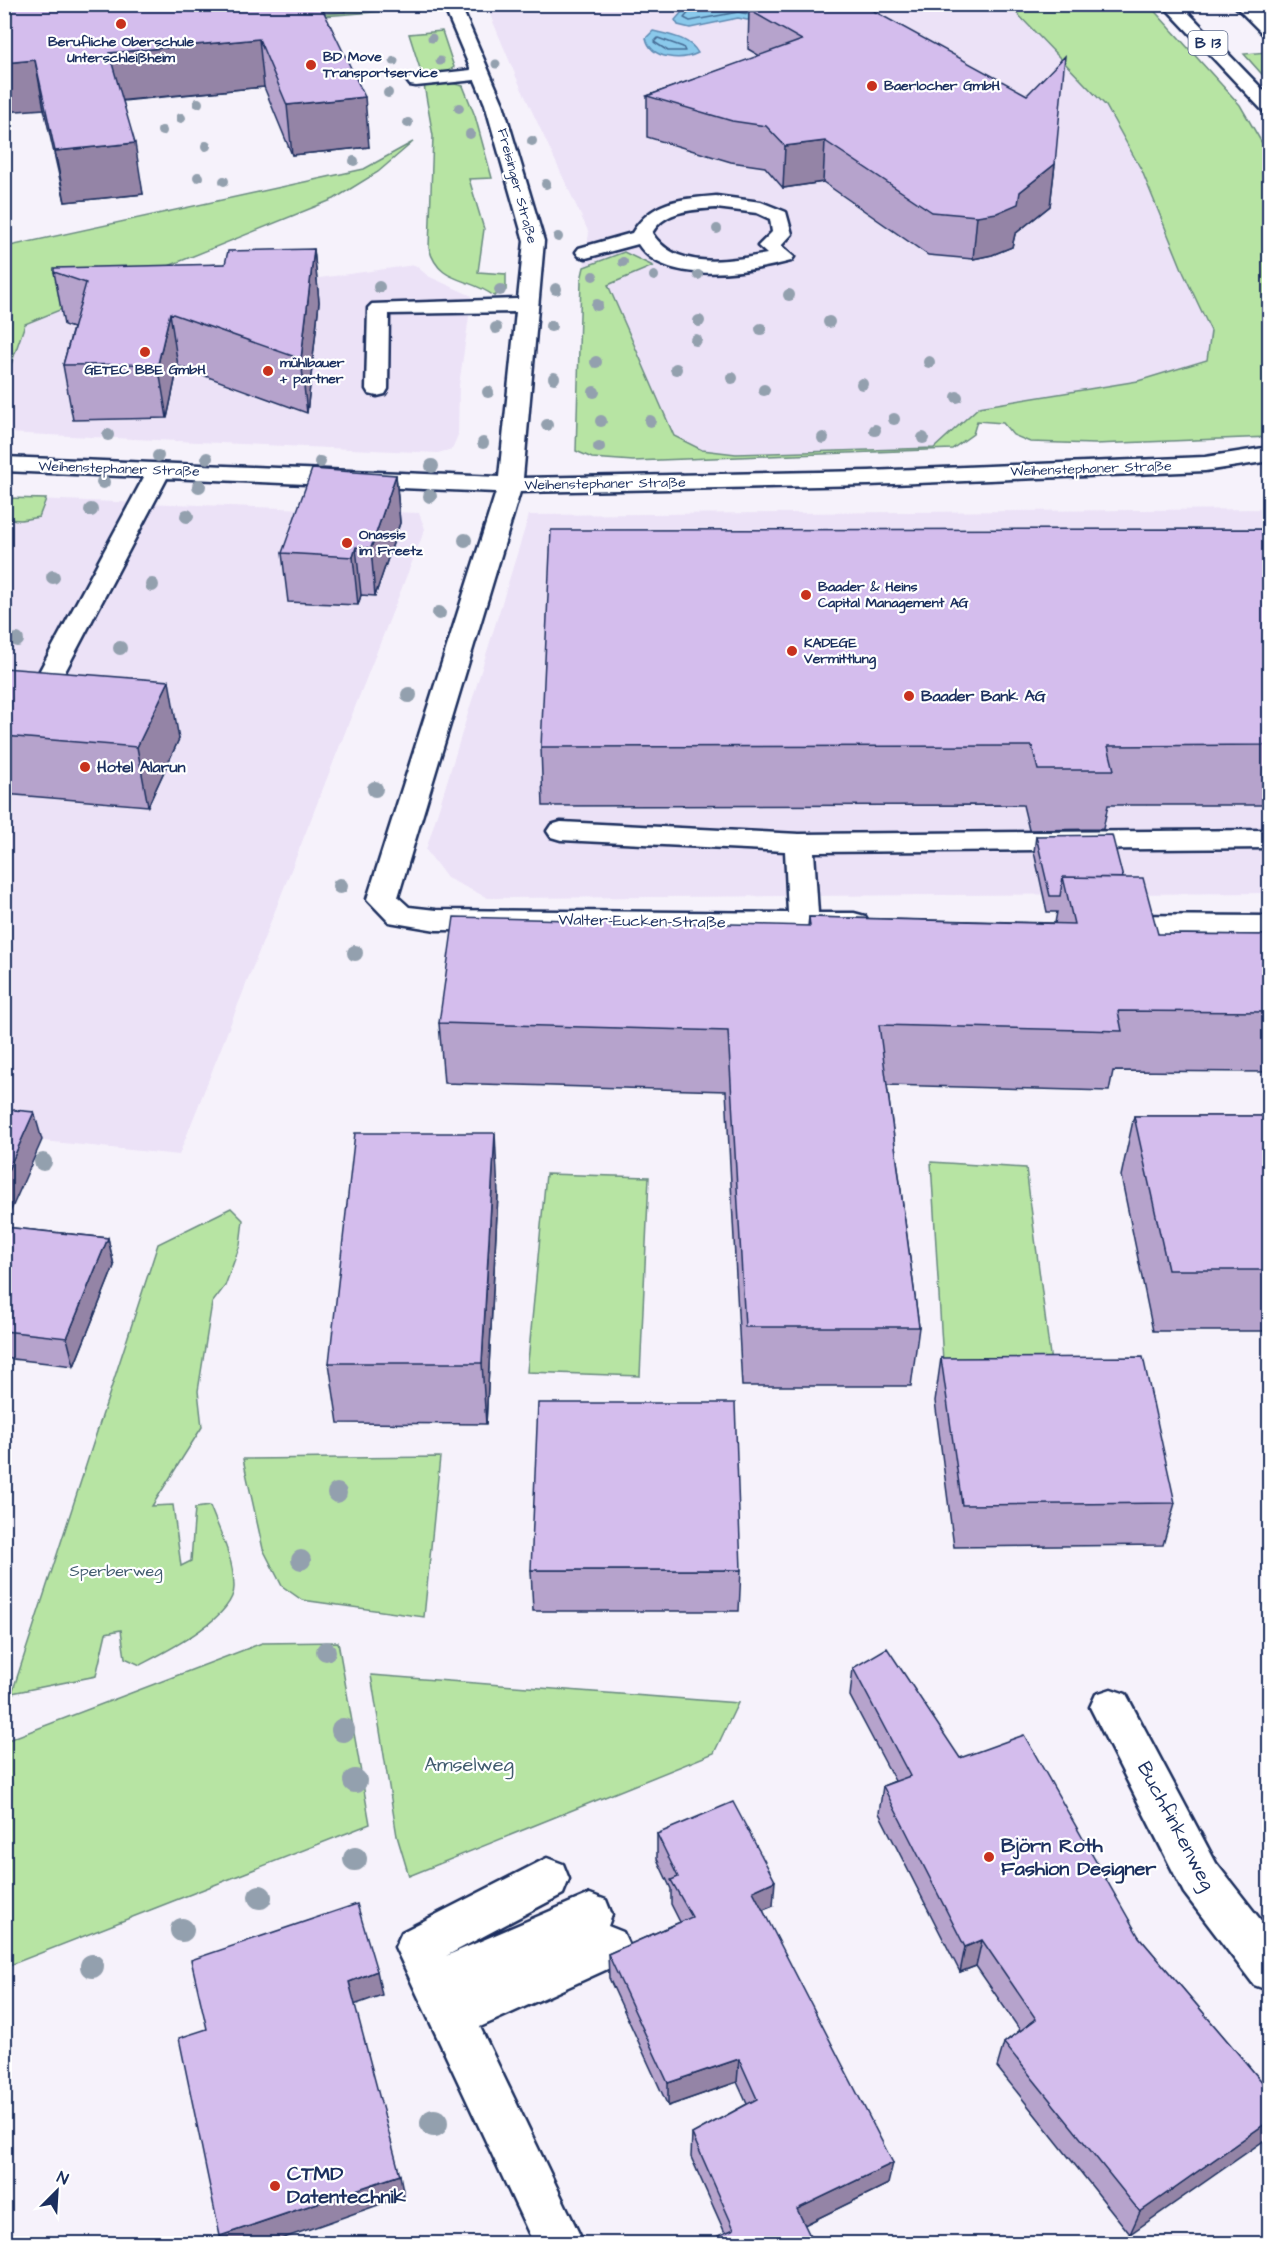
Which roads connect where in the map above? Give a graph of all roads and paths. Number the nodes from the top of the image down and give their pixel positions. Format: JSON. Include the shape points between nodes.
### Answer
{"nodes":[{"id":1,"x":451,"y":4,"type":"edge"},
{"id":2,"x":1170,"y":4,"type":"edge"},
{"id":3,"x":1241,"y":4,"type":"edge"},
{"id":4,"x":1269,"y":31,"type":"edge"},
{"id":5,"x":481,"y":74,"type":"junction"},
{"id":6,"x":416,"y":81,"type":"dead end"},
{"id":7,"x":1269,"y":108,"type":"edge"},
{"id":8,"x":643,"y":236,"type":"junction"},
{"id":9,"x":586,"y":252,"type":"dead end"},
{"id":10,"x":528,"y":305,"type":"junction"},
{"id":11,"x":377,"y":389,"type":"dead end"},
{"id":12,"x":1269,"y":454,"type":"edge"},
{"id":13,"x":4,"y":464,"type":"edge"},
{"id":14,"x":1205,"y":464,"type":"junction"},
{"id":15,"x":159,"y":470,"type":"junction"},
{"id":16,"x":1269,"y":470,"type":"edge"},
{"id":17,"x":510,"y":484,"type":"junction"},
{"id":18,"x":44,"y":687,"type":"edge"},
{"id":19,"x":561,"y":831,"type":"dead end"},
{"id":20,"x":1269,"y":839,"type":"edge"},
{"id":21,"x":799,"y":843,"type":"junction"},
{"id":22,"x":804,"y":922,"type":"junction"},
{"id":23,"x":883,"y":923,"type":"edge"},
{"id":24,"x":1079,"y":925,"type":"edge"},
{"id":25,"x":1269,"y":926,"type":"edge"},
{"id":26,"x":1112,"y":1707,"type":"dead end"},
{"id":27,"x":547,"y":1879,"type":"dead end"},
{"id":28,"x":599,"y":1931,"type":"dead end"},
{"id":29,"x":1269,"y":1969,"type":"edge"},
{"id":30,"x":435,"y":1983,"type":"junction"},
{"id":31,"x":560,"y":2244,"type":"edge"}],
"edges":[{"from":1,"to":5,"type":"street","name":"Freisinger Straße"},
{"from":2,"to":7,"type":"street","number":"B 13"},
{"from":3,"to":4,"type":"street"},
{"from":5,"to":6,"type":"street"},
{"from":5,"to":10,"type":"street","name":"Freisinger Straße","via":[[494,104],[534,242]]},
{"from":8,"to":8,"type":"street","via":[[646,223],[672,208],[740,204],[779,216],[782,234],[768,246],[784,257],[737,266],[691,264],[654,252]]},
{"from":8,"to":9,"type":"street"},
{"from":10,"to":11,"type":"street","via":[[379,308]]},
{"from":10,"to":17,"type":"street","name":"Freisinger Straße"},
{"from":12,"to":14,"type":"street","name":"Weihenstephaner Straße"},
{"from":13,"to":15,"type":"street","name":"Weihenstephaner Straße"},
{"from":14,"to":16,"type":"street","name":"Weihenstephaner Straße"},
{"from":14,"to":17,"type":"street","name":"Weihenstephaner Straße","via":[[869,478]]},
{"from":15,"to":17,"type":"street","name":"Weihenstephaner Straße"},
{"from":15,"to":18,"type":"street"},
{"from":17,"to":22,"type":"street","name":"Walter-Eucken-Straße","via":[[382,899],[400,915],[436,920]]},
{"from":19,"to":21,"type":"street"},
{"from":20,"to":21,"type":"street"},
{"from":21,"to":22,"type":"street"},
{"from":22,"to":23,"type":"street","name":"Walter-Eucken-Straße"},
{"from":24,"to":25,"type":"street"},
{"from":26,"to":29,"type":"street","name":"Buchfinkenweg","via":[[1200,1878]]},
{"from":27,"to":30,"type":"street"},
{"from":28,"to":30,"type":"street"},
{"from":30,"to":31,"type":"street"}]}
